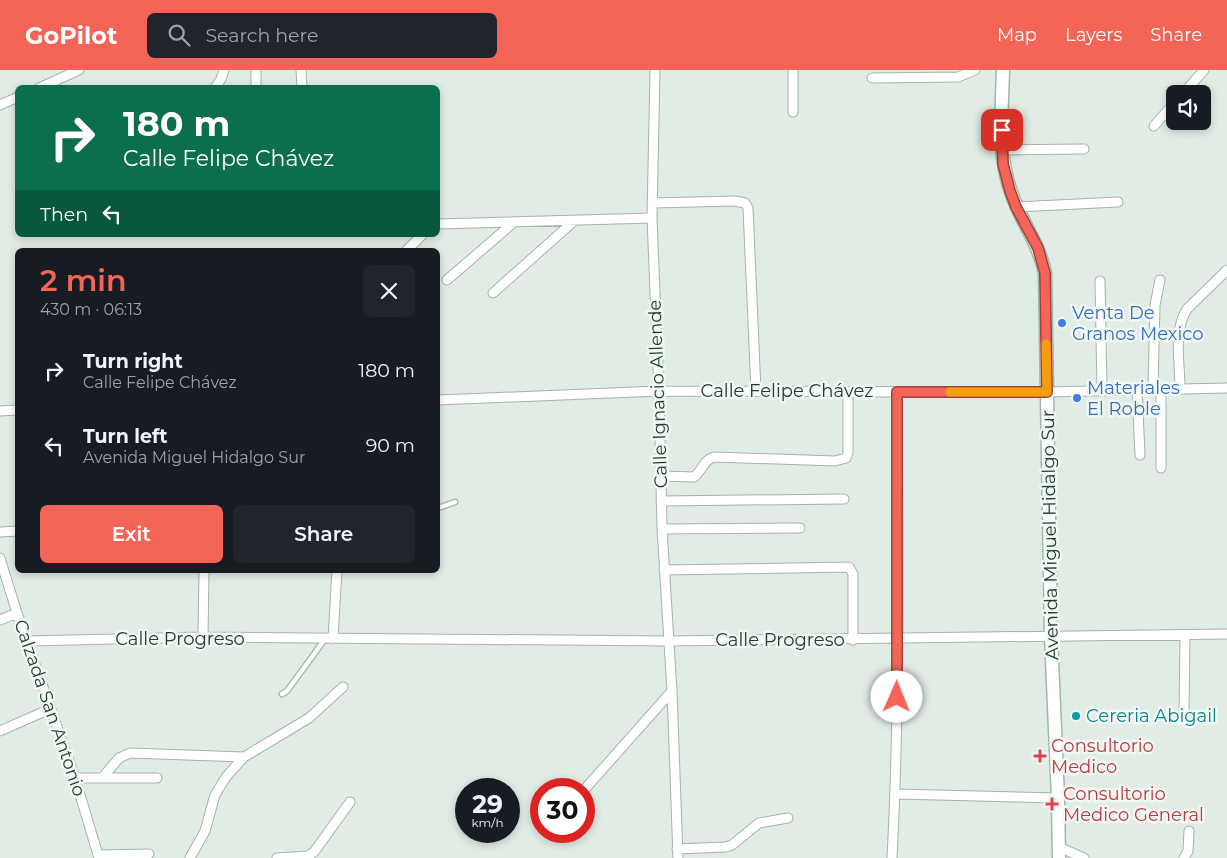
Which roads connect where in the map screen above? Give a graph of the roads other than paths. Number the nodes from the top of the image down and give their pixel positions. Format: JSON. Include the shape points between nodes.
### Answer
{"nodes":[{"id":1,"x":79,"y":70,"type":"edge"},
{"id":2,"x":224,"y":70,"type":"edge"},
{"id":3,"x":256,"y":70,"type":"edge"},
{"id":4,"x":301,"y":70,"type":"edge"},
{"id":5,"x":655,"y":70,"type":"edge"},
{"id":6,"x":793,"y":70,"type":"edge"},
{"id":7,"x":975,"y":70,"type":"edge"},
{"id":8,"x":1002,"y":70,"type":"edge"},
{"id":9,"x":1204,"y":70,"type":"edge"},
{"id":10,"x":872,"y":78,"type":"dead end"},
{"id":11,"x":46,"y":85,"type":"edge"},
{"id":12,"x":216,"y":85,"type":"edge"},
{"id":13,"x":256,"y":85,"type":"edge"},
{"id":14,"x":302,"y":85,"type":"edge"},
{"id":15,"x":1191,"y":85,"type":"edge"},
{"id":16,"x":15,"y":98,"type":"edge"},
{"id":17,"x":0,"y":104,"type":"edge"},
{"id":18,"x":793,"y":112,"type":"dead end"},
{"id":19,"x":1166,"y":112,"type":"edge"},
{"id":20,"x":1154,"y":126,"type":"dead end"},
{"id":21,"x":1084,"y":149,"type":"dead end"},
{"id":22,"x":1002,"y":150,"type":"junction"},
{"id":23,"x":1118,"y":202,"type":"dead end"},
{"id":24,"x":652,"y":203,"type":"junction"},
{"id":25,"x":1016,"y":207,"type":"junction"},
{"id":26,"x":652,"y":218,"type":"junction"},
{"id":27,"x":574,"y":221,"type":"junction"},
{"id":28,"x":513,"y":223,"type":"junction"},
{"id":29,"x":440,"y":224,"type":"edge"},
{"id":30,"x":420,"y":237,"type":"edge"},
{"id":31,"x":409,"y":248,"type":"edge"},
{"id":32,"x":1227,"y":270,"type":"edge"},
{"id":33,"x":446,"y":280,"type":"dead end"},
{"id":34,"x":1160,"y":280,"type":"dead end"},
{"id":35,"x":1100,"y":281,"type":"dead end"},
{"id":36,"x":493,"y":293,"type":"dead end"},
{"id":37,"x":1157,"y":388,"type":"junction"},
{"id":38,"x":1180,"y":388,"type":"junction"},
{"id":39,"x":1227,"y":388,"type":"edge"},
{"id":40,"x":1136,"y":389,"type":"junction"},
{"id":41,"x":1102,"y":390,"type":"junction"},
{"id":42,"x":659,"y":391,"type":"junction"},
{"id":43,"x":756,"y":391,"type":"junction"},
{"id":44,"x":848,"y":392,"type":"junction"},
{"id":45,"x":897,"y":392,"type":"junction"},
{"id":46,"x":1047,"y":392,"type":"junction"},
{"id":47,"x":440,"y":400,"type":"edge"},
{"id":48,"x":15,"y":410,"type":"edge"},
{"id":49,"x":0,"y":411,"type":"edge"},
{"id":50,"x":1140,"y":455,"type":"dead end"},
{"id":51,"x":1161,"y":468,"type":"dead end"},
{"id":52,"x":661,"y":476,"type":"junction"},
{"id":53,"x":844,"y":499,"type":"dead end"},
{"id":54,"x":661,"y":501,"type":"junction"},
{"id":55,"x":455,"y":502,"type":"dead end"},
{"id":56,"x":440,"y":507,"type":"edge"},
{"id":57,"x":800,"y":528,"type":"dead end"},
{"id":58,"x":662,"y":529,"type":"junction"},
{"id":59,"x":0,"y":532,"type":"edge"},
{"id":60,"x":15,"y":532,"type":"edge"},
{"id":61,"x":0,"y":558,"type":"edge"},
{"id":62,"x":664,"y":570,"type":"junction"},
{"id":63,"x":204,"y":573,"type":"edge"},
{"id":64,"x":337,"y":573,"type":"edge"},
{"id":65,"x":17,"y":613,"type":"junction"},
{"id":66,"x":0,"y":620,"type":"edge"},
{"id":67,"x":1227,"y":634,"type":"edge"},
{"id":68,"x":1186,"y":635,"type":"junction"},
{"id":69,"x":1051,"y":636,"type":"junction"},
{"id":70,"x":204,"y":637,"type":"junction"},
{"id":71,"x":329,"y":639,"type":"junction"},
{"id":72,"x":898,"y":639,"type":"junction"},
{"id":73,"x":27,"y":640,"type":"junction"},
{"id":74,"x":853,"y":640,"type":"junction"},
{"id":75,"x":668,"y":641,"type":"junction"},
{"id":76,"x":343,"y":687,"type":"dead end"},
{"id":77,"x":672,"y":691,"type":"junction"},
{"id":78,"x":282,"y":694,"type":"dead end"},
{"id":79,"x":50,"y":709,"type":"junction"},
{"id":80,"x":1184,"y":711,"type":"dead end"},
{"id":81,"x":0,"y":731,"type":"edge"},
{"id":82,"x":244,"y":757,"type":"junction"},
{"id":83,"x":103,"y":777,"type":"junction"},
{"id":84,"x":75,"y":778,"type":"junction"},
{"id":85,"x":157,"y":778,"type":"dead end"},
{"id":86,"x":595,"y":778,"type":"edge"},
{"id":87,"x":896,"y":794,"type":"junction"},
{"id":88,"x":1058,"y":798,"type":"junction"},
{"id":89,"x":350,"y":802,"type":"dead end"},
{"id":90,"x":788,"y":818,"type":"dead end"},
{"id":91,"x":1189,"y":832,"type":"dead end"},
{"id":92,"x":677,"y":853,"type":"edge"},
{"id":93,"x":1059,"y":853,"type":"edge"},
{"id":94,"x":149,"y":854,"type":"dead end"},
{"id":95,"x":98,"y":857,"type":"edge"},
{"id":96,"x":190,"y":858,"type":"edge"},
{"id":97,"x":277,"y":858,"type":"edge"},
{"id":98,"x":892,"y":858,"type":"edge"},
{"id":99,"x":1084,"y":858,"type":"edge"},
{"id":100,"x":1184,"y":858,"type":"edge"}],
"edges":[{"from":1,"to":11,"type":"street"},
{"from":2,"to":12,"type":"street"},
{"from":3,"to":13,"type":"street"},
{"from":4,"to":14,"type":"street"},
{"from":5,"to":24,"type":"street","name":"Calle Ignacio Allende"},
{"from":6,"to":18,"type":"street"},
{"from":7,"to":10,"type":"street","via":[[958,77]]},
{"from":8,"to":22,"type":"main road","name":"Avenida Miguel Hidalgo Sur"},
{"from":9,"to":15,"type":"street"},
{"from":16,"to":17,"type":"street"},
{"from":19,"to":20,"type":"street"},
{"from":21,"to":22,"type":"street"},
{"from":22,"to":25,"type":"main road","name":"Avenida Miguel Hidalgo Sur"},
{"from":23,"to":25,"type":"street"},
{"from":24,"to":26,"type":"street","name":"Calle Ignacio Allende"},
{"from":24,"to":43,"type":"street","via":[[734,201],[745,203],[748,208]]},
{"from":25,"to":46,"type":"main road","name":"Avenida Miguel Hidalgo Sur","via":[[1038,248],[1045,273]]},
{"from":26,"to":27,"type":"street"},
{"from":26,"to":42,"type":"street","name":"Calle Ignacio Allende"},
{"from":27,"to":28,"type":"street"},
{"from":27,"to":36,"type":"street"},
{"from":28,"to":29,"type":"street"},
{"from":28,"to":33,"type":"street"},
{"from":30,"to":31,"type":"street"},
{"from":32,"to":38,"type":"street","via":[[1183,316],[1179,334]]},
{"from":34,"to":37,"type":"street","via":[[1155,305]]},
{"from":35,"to":41,"type":"street"},
{"from":37,"to":38,"type":"street","name":"Calle Felipe Chávez"},
{"from":37,"to":40,"type":"street","name":"Calle Felipe Chávez"},
{"from":37,"to":51,"type":"street"},
{"from":38,"to":39,"type":"street","name":"Calle Felipe Chávez"},
{"from":40,"to":41,"type":"street","name":"Calle Felipe Chávez"},
{"from":40,"to":50,"type":"street"},
{"from":41,"to":46,"type":"street","name":"Calle Felipe Chávez"},
{"from":42,"to":43,"type":"street","name":"Calle Felipe Chávez"},
{"from":42,"to":47,"type":"street","name":"Calle Felipe Chávez"},
{"from":42,"to":52,"type":"street","name":"Calle Ignacio Allende"},
{"from":43,"to":44,"type":"street","name":"Calle Felipe Chávez"},
{"from":44,"to":45,"type":"street","name":"Calle Felipe Chávez"},
{"from":44,"to":52,"type":"street","via":[[846,458],[835,461],[714,457],[707,460],[694,477]]},
{"from":45,"to":46,"type":"street","name":"Calle Felipe Chávez"},
{"from":45,"to":72,"type":"street"},
{"from":46,"to":69,"type":"main road","name":"Avenida Miguel Hidalgo Sur"},
{"from":48,"to":49,"type":"street"},
{"from":52,"to":54,"type":"street","name":"Calle Ignacio Allende"},
{"from":53,"to":54,"type":"street"},
{"from":54,"to":58,"type":"street","name":"Calle Ignacio Allende"},
{"from":55,"to":56,"type":"lane"},
{"from":57,"to":58,"type":"street"},
{"from":58,"to":62,"type":"street","name":"Calle Ignacio Allende"},
{"from":59,"to":60,"type":"street"},
{"from":61,"to":65,"type":"street","name":"Calzada San Antonio"},
{"from":62,"to":74,"type":"street","via":[[849,567],[852,574]]},
{"from":62,"to":75,"type":"street","name":"Calle Ignacio Allende"},
{"from":63,"to":70,"type":"street"},
{"from":64,"to":71,"type":"street"},
{"from":65,"to":66,"type":"street"},
{"from":65,"to":73,"type":"street","name":"Calzada San Antonio"},
{"from":67,"to":68,"type":"street","name":"Calle Progreso"},
{"from":68,"to":69,"type":"street","name":"Calle Progreso"},
{"from":68,"to":80,"type":"street"},
{"from":69,"to":72,"type":"street","name":"Calle Progreso"},
{"from":69,"to":88,"type":"main road","name":"Avenida Miguel Hidalgo Sur"},
{"from":70,"to":71,"type":"street","name":"Calle Progreso"},
{"from":70,"to":73,"type":"street","name":"Calle Progreso"},
{"from":71,"to":75,"type":"street","name":"Calle Progreso"},
{"from":71,"to":78,"type":"lane"},
{"from":72,"to":74,"type":"street","name":"Calle Progreso"},
{"from":72,"to":87,"type":"street"},
{"from":73,"to":79,"type":"street","name":"Calzada San Antonio"},
{"from":74,"to":75,"type":"street","name":"Calle Progreso"},
{"from":75,"to":77,"type":"street","name":"Calle Ignacio Allende"},
{"from":76,"to":82,"type":"street","via":[[309,718]]},
{"from":77,"to":86,"type":"street"},
{"from":77,"to":92,"type":"street","name":"Calle Ignacio Allende"},
{"from":79,"to":81,"type":"street"},
{"from":79,"to":84,"type":"street","name":"Calzada San Antonio"},
{"from":82,"to":83,"type":"street","via":[[130,753],[119,758]]},
{"from":82,"to":96,"type":"street","via":[[215,795],[205,831]]},
{"from":83,"to":84,"type":"street"},
{"from":83,"to":85,"type":"street"},
{"from":84,"to":95,"type":"street","name":"Calzada San Antonio"},
{"from":87,"to":88,"type":"street"},
{"from":87,"to":98,"type":"street"},
{"from":88,"to":93,"type":"main road","name":"Avenida Miguel Hidalgo Sur"},
{"from":89,"to":97,"type":"street","via":[[314,852],[308,856]]},
{"from":90,"to":92,"type":"street","via":[[760,823],[726,847]]},
{"from":91,"to":100,"type":"street"},
{"from":93,"to":99,"type":"street"},
{"from":94,"to":95,"type":"street"}]}
